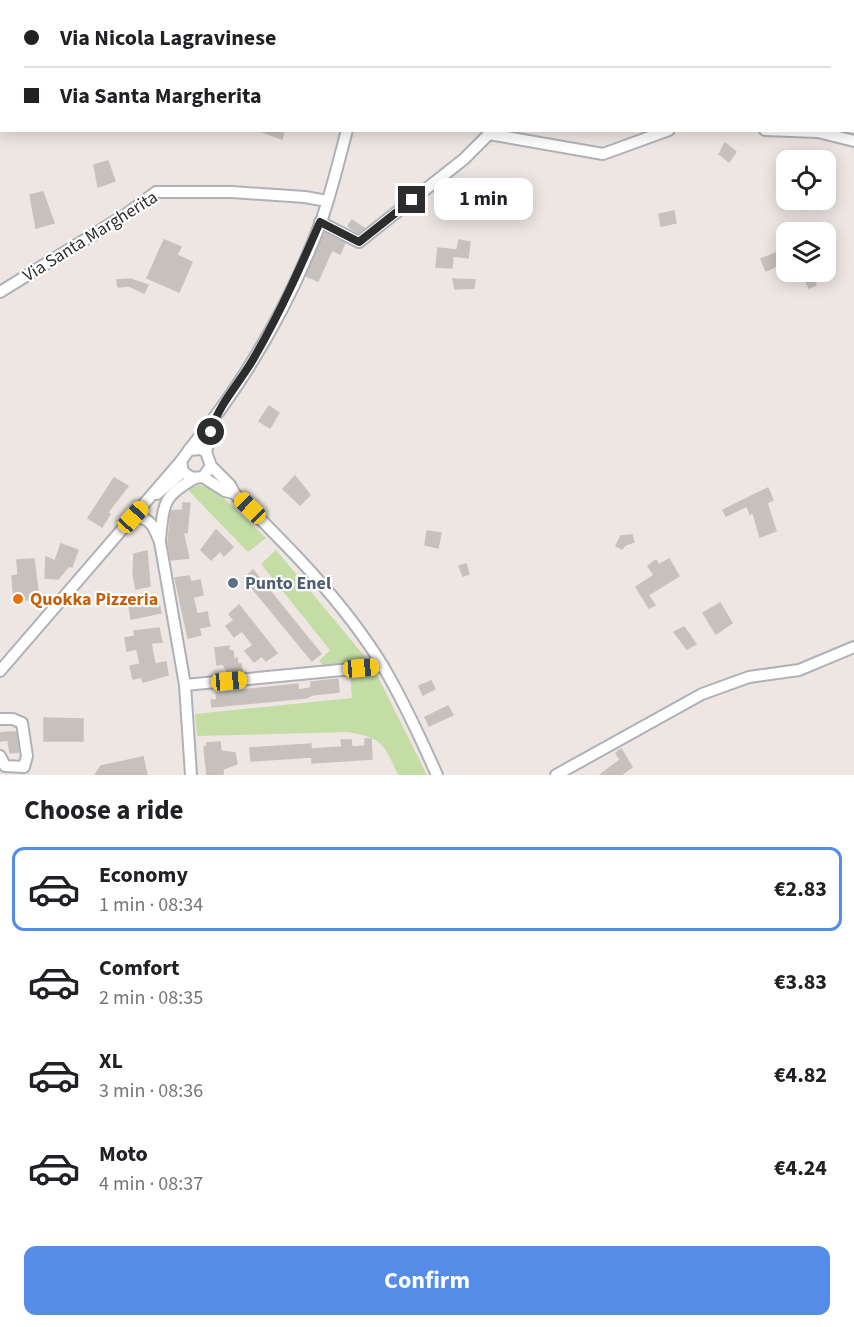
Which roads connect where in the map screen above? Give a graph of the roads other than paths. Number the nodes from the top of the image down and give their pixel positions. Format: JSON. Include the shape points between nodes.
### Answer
{"nodes":[{"id":1,"x":346,"y":132,"type":"edge"},
{"id":2,"x":490,"y":132,"type":"edge"},
{"id":3,"x":664,"y":132,"type":"edge"},
{"id":4,"x":818,"y":132,"type":"edge"},
{"id":5,"x":854,"y":141,"type":"edge"},
{"id":6,"x":327,"y":201,"type":"junction"},
{"id":7,"x":320,"y":222,"type":"junction"},
{"id":8,"x":0,"y":292,"type":"edge"},
{"id":9,"x":214,"y":419,"type":"junction"},
{"id":10,"x":189,"y":450,"type":"junction"},
{"id":11,"x":206,"y":452,"type":"junction"},
{"id":12,"x":211,"y":466,"type":"junction"},
{"id":13,"x":182,"y":467,"type":"junction"},
{"id":14,"x":199,"y":478,"type":"junction"},
{"id":15,"x":234,"y":493,"type":"junction"},
{"id":16,"x":133,"y":517,"type":"junction"},
{"id":17,"x":160,"y":542,"type":"junction"},
{"id":18,"x":854,"y":647,"type":"edge"},
{"id":19,"x":383,"y":666,"type":"junction"},
{"id":20,"x":0,"y":671,"type":"edge"},
{"id":21,"x":185,"y":685,"type":"junction"},
{"id":22,"x":0,"y":719,"type":"edge"},
{"id":23,"x":0,"y":756,"type":"edge"},
{"id":24,"x":191,"y":775,"type":"edge"},
{"id":25,"x":437,"y":775,"type":"edge"},
{"id":26,"x":556,"y":775,"type":"edge"}],
"edges":[{"from":1,"to":6,"type":"street"},
{"from":2,"to":3,"type":"street","via":[[603,154]]},
{"from":2,"to":7,"type":"street","via":[[464,159],[359,242]]},
{"from":4,"to":5,"type":"street"},
{"from":6,"to":7,"type":"street"},
{"from":6,"to":8,"type":"street","name":"Via Santa Margherita","via":[[232,192],[156,192]]},
{"from":7,"to":9,"type":"street","via":[[279,313]]},
{"from":9,"to":10,"type":"street"},
{"from":9,"to":11,"type":"street"},
{"from":10,"to":11,"type":"street"},
{"from":10,"to":13,"type":"street"},
{"from":11,"to":12,"type":"street"},
{"from":12,"to":14,"type":"street"},
{"from":12,"to":15,"type":"street"},
{"from":13,"to":14,"type":"street"},
{"from":13,"to":16,"type":"street"},
{"from":14,"to":15,"type":"street"},
{"from":14,"to":17,"type":"street","via":[[169,496]]},
{"from":15,"to":19,"type":"street","via":[[337,603]]},
{"from":16,"to":17,"type":"street","via":[[152,524]]},
{"from":16,"to":20,"type":"street"},
{"from":17,"to":21,"type":"street"},
{"from":18,"to":26,"type":"street","via":[[799,670],[749,677],[702,694]]},
{"from":19,"to":21,"type":"street"},
{"from":19,"to":25,"type":"street"},
{"from":21,"to":24,"type":"street"},
{"from":22,"to":23,"type":"street","via":[[13,718],[22,723],[27,756],[24,767],[6,766]]}]}
